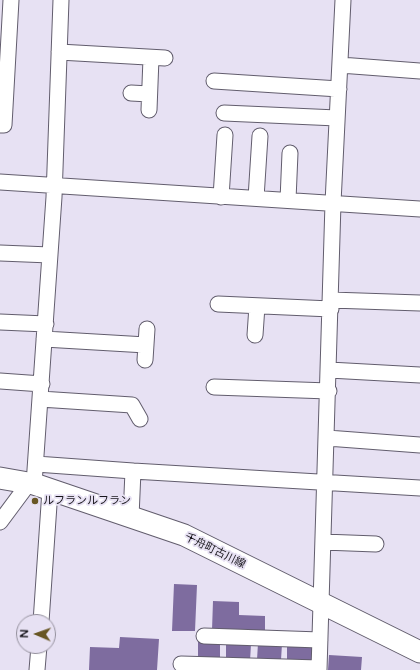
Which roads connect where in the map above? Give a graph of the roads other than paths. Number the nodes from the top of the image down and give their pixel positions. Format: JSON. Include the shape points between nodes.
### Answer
{"nodes":[{"id":1,"x":11,"y":0,"type":"edge"},
{"id":2,"x":61,"y":0,"type":"edge"},
{"id":3,"x":343,"y":0,"type":"edge"},
{"id":4,"x":59,"y":52,"type":"junction"},
{"id":5,"x":340,"y":64,"type":"junction"},
{"id":6,"x":420,"y":71,"type":"edge"},
{"id":7,"x":214,"y":81,"type":"dead end"},
{"id":8,"x":339,"y":89,"type":"junction"},
{"id":9,"x":132,"y":93,"type":"dead end"},
{"id":10,"x":149,"y":94,"type":"junction"},
{"id":11,"x":149,"y":110,"type":"dead end"},
{"id":12,"x":224,"y":113,"type":"dead end"},
{"id":13,"x":337,"y":118,"type":"junction"},
{"id":14,"x":0,"y":124,"type":"edge"},
{"id":15,"x":225,"y":135,"type":"dead end"},
{"id":16,"x":260,"y":136,"type":"dead end"},
{"id":17,"x":290,"y":153,"type":"dead end"},
{"id":18,"x":0,"y":182,"type":"edge"},
{"id":19,"x":54,"y":186,"type":"junction"},
{"id":20,"x":221,"y":197,"type":"junction"},
{"id":21,"x":256,"y":198,"type":"junction"},
{"id":22,"x":288,"y":200,"type":"junction"},
{"id":23,"x":333,"y":203,"type":"junction"},
{"id":24,"x":420,"y":209,"type":"edge"},
{"id":25,"x":0,"y":253,"type":"edge"},
{"id":26,"x":50,"y":255,"type":"junction"},
{"id":27,"x":420,"y":303,"type":"edge"},
{"id":28,"x":218,"y":304,"type":"dead end"},
{"id":29,"x":331,"y":305,"type":"junction"},
{"id":30,"x":257,"y":306,"type":"junction"},
{"id":31,"x":0,"y":322,"type":"edge"},
{"id":32,"x":46,"y":324,"type":"junction"},
{"id":33,"x":147,"y":329,"type":"dead end"},
{"id":34,"x":256,"y":335,"type":"dead end"},
{"id":35,"x":44,"y":339,"type":"junction"},
{"id":36,"x":146,"y":345,"type":"junction"},
{"id":37,"x":145,"y":360,"type":"dead end"},
{"id":38,"x":329,"y":370,"type":"junction"},
{"id":39,"x":420,"y":374,"type":"edge"},
{"id":40,"x":0,"y":381,"type":"edge"},
{"id":41,"x":214,"y":386,"type":"dead end"},
{"id":42,"x":41,"y":391,"type":"junction"},
{"id":43,"x":329,"y":391,"type":"junction"},
{"id":44,"x":140,"y":419,"type":"dead end"},
{"id":45,"x":327,"y":438,"type":"junction"},
{"id":46,"x":420,"y":445,"type":"edge"},
{"id":47,"x":133,"y":471,"type":"junction"},
{"id":48,"x":0,"y":478,"type":"edge"},
{"id":49,"x":37,"y":480,"type":"junction"},
{"id":50,"x":325,"y":483,"type":"junction"},
{"id":51,"x":420,"y":488,"type":"edge"},
{"id":52,"x":131,"y":517,"type":"junction"},
{"id":53,"x":0,"y":522,"type":"edge"},
{"id":54,"x":323,"y":542,"type":"junction"},
{"id":55,"x":376,"y":544,"type":"dead end"},
{"id":56,"x":322,"y":604,"type":"junction"},
{"id":57,"x":41,"y":614,"type":"edge"},
{"id":58,"x":204,"y":636,"type":"dead end"},
{"id":59,"x":320,"y":640,"type":"junction"},
{"id":60,"x":420,"y":652,"type":"edge"},
{"id":61,"x":38,"y":654,"type":"edge"},
{"id":62,"x":180,"y":664,"type":"dead end"},
{"id":63,"x":319,"y":669,"type":"edge"},
{"id":64,"x":37,"y":670,"type":"edge"}],
"edges":[{"from":1,"to":14,"type":"street","via":[[4,125]]},
{"from":2,"to":4,"type":"street"},
{"from":3,"to":5,"type":"street"},
{"from":4,"to":10,"type":"street","via":[[158,58]]},
{"from":4,"to":19,"type":"street"},
{"from":5,"to":6,"type":"street"},
{"from":5,"to":8,"type":"street"},
{"from":7,"to":8,"type":"street"},
{"from":8,"to":13,"type":"street"},
{"from":9,"to":10,"type":"street"},
{"from":10,"to":11,"type":"street"},
{"from":12,"to":13,"type":"street"},
{"from":13,"to":23,"type":"street"},
{"from":15,"to":20,"type":"street"},
{"from":16,"to":21,"type":"street"},
{"from":17,"to":22,"type":"street"},
{"from":18,"to":19,"type":"street"},
{"from":19,"to":20,"type":"street"},
{"from":19,"to":26,"type":"street"},
{"from":20,"to":21,"type":"street"},
{"from":21,"to":22,"type":"street"},
{"from":22,"to":23,"type":"street"},
{"from":23,"to":24,"type":"street"},
{"from":23,"to":29,"type":"street"},
{"from":25,"to":26,"type":"street"},
{"from":26,"to":32,"type":"street"},
{"from":27,"to":29,"type":"street"},
{"from":28,"to":30,"type":"street"},
{"from":29,"to":30,"type":"street"},
{"from":29,"to":38,"type":"street"},
{"from":30,"to":34,"type":"street"},
{"from":31,"to":32,"type":"street"},
{"from":32,"to":35,"type":"street"},
{"from":33,"to":36,"type":"street"},
{"from":35,"to":36,"type":"street"},
{"from":35,"to":42,"type":"street"},
{"from":36,"to":37,"type":"street"},
{"from":38,"to":39,"type":"street"},
{"from":38,"to":43,"type":"street"},
{"from":40,"to":42,"type":"street"},
{"from":41,"to":43,"type":"street"},
{"from":42,"to":44,"type":"street","via":[[132,405]]},
{"from":42,"to":49,"type":"street"},
{"from":43,"to":45,"type":"street"},
{"from":45,"to":46,"type":"street"},
{"from":45,"to":50,"type":"street"},
{"from":47,"to":49,"type":"street"},
{"from":47,"to":50,"type":"street"},
{"from":47,"to":52,"type":"street"},
{"from":48,"to":49,"type":"street","name":"千舟町古川線"},
{"from":49,"to":52,"type":"street","name":"千舟町古川線"},
{"from":49,"to":53,"type":"street"},
{"from":49,"to":57,"type":"street"},
{"from":50,"to":51,"type":"street"},
{"from":50,"to":54,"type":"street"},
{"from":52,"to":56,"type":"street","name":"千舟町古川線","via":[[184,535]]},
{"from":54,"to":55,"type":"street"},
{"from":54,"to":56,"type":"street"},
{"from":56,"to":59,"type":"street"},
{"from":56,"to":60,"type":"street","name":"千舟町古川線"},
{"from":58,"to":59,"type":"street"},
{"from":59,"to":63,"type":"street"},
{"from":61,"to":64,"type":"street"},
{"from":62,"to":63,"type":"street"}]}
